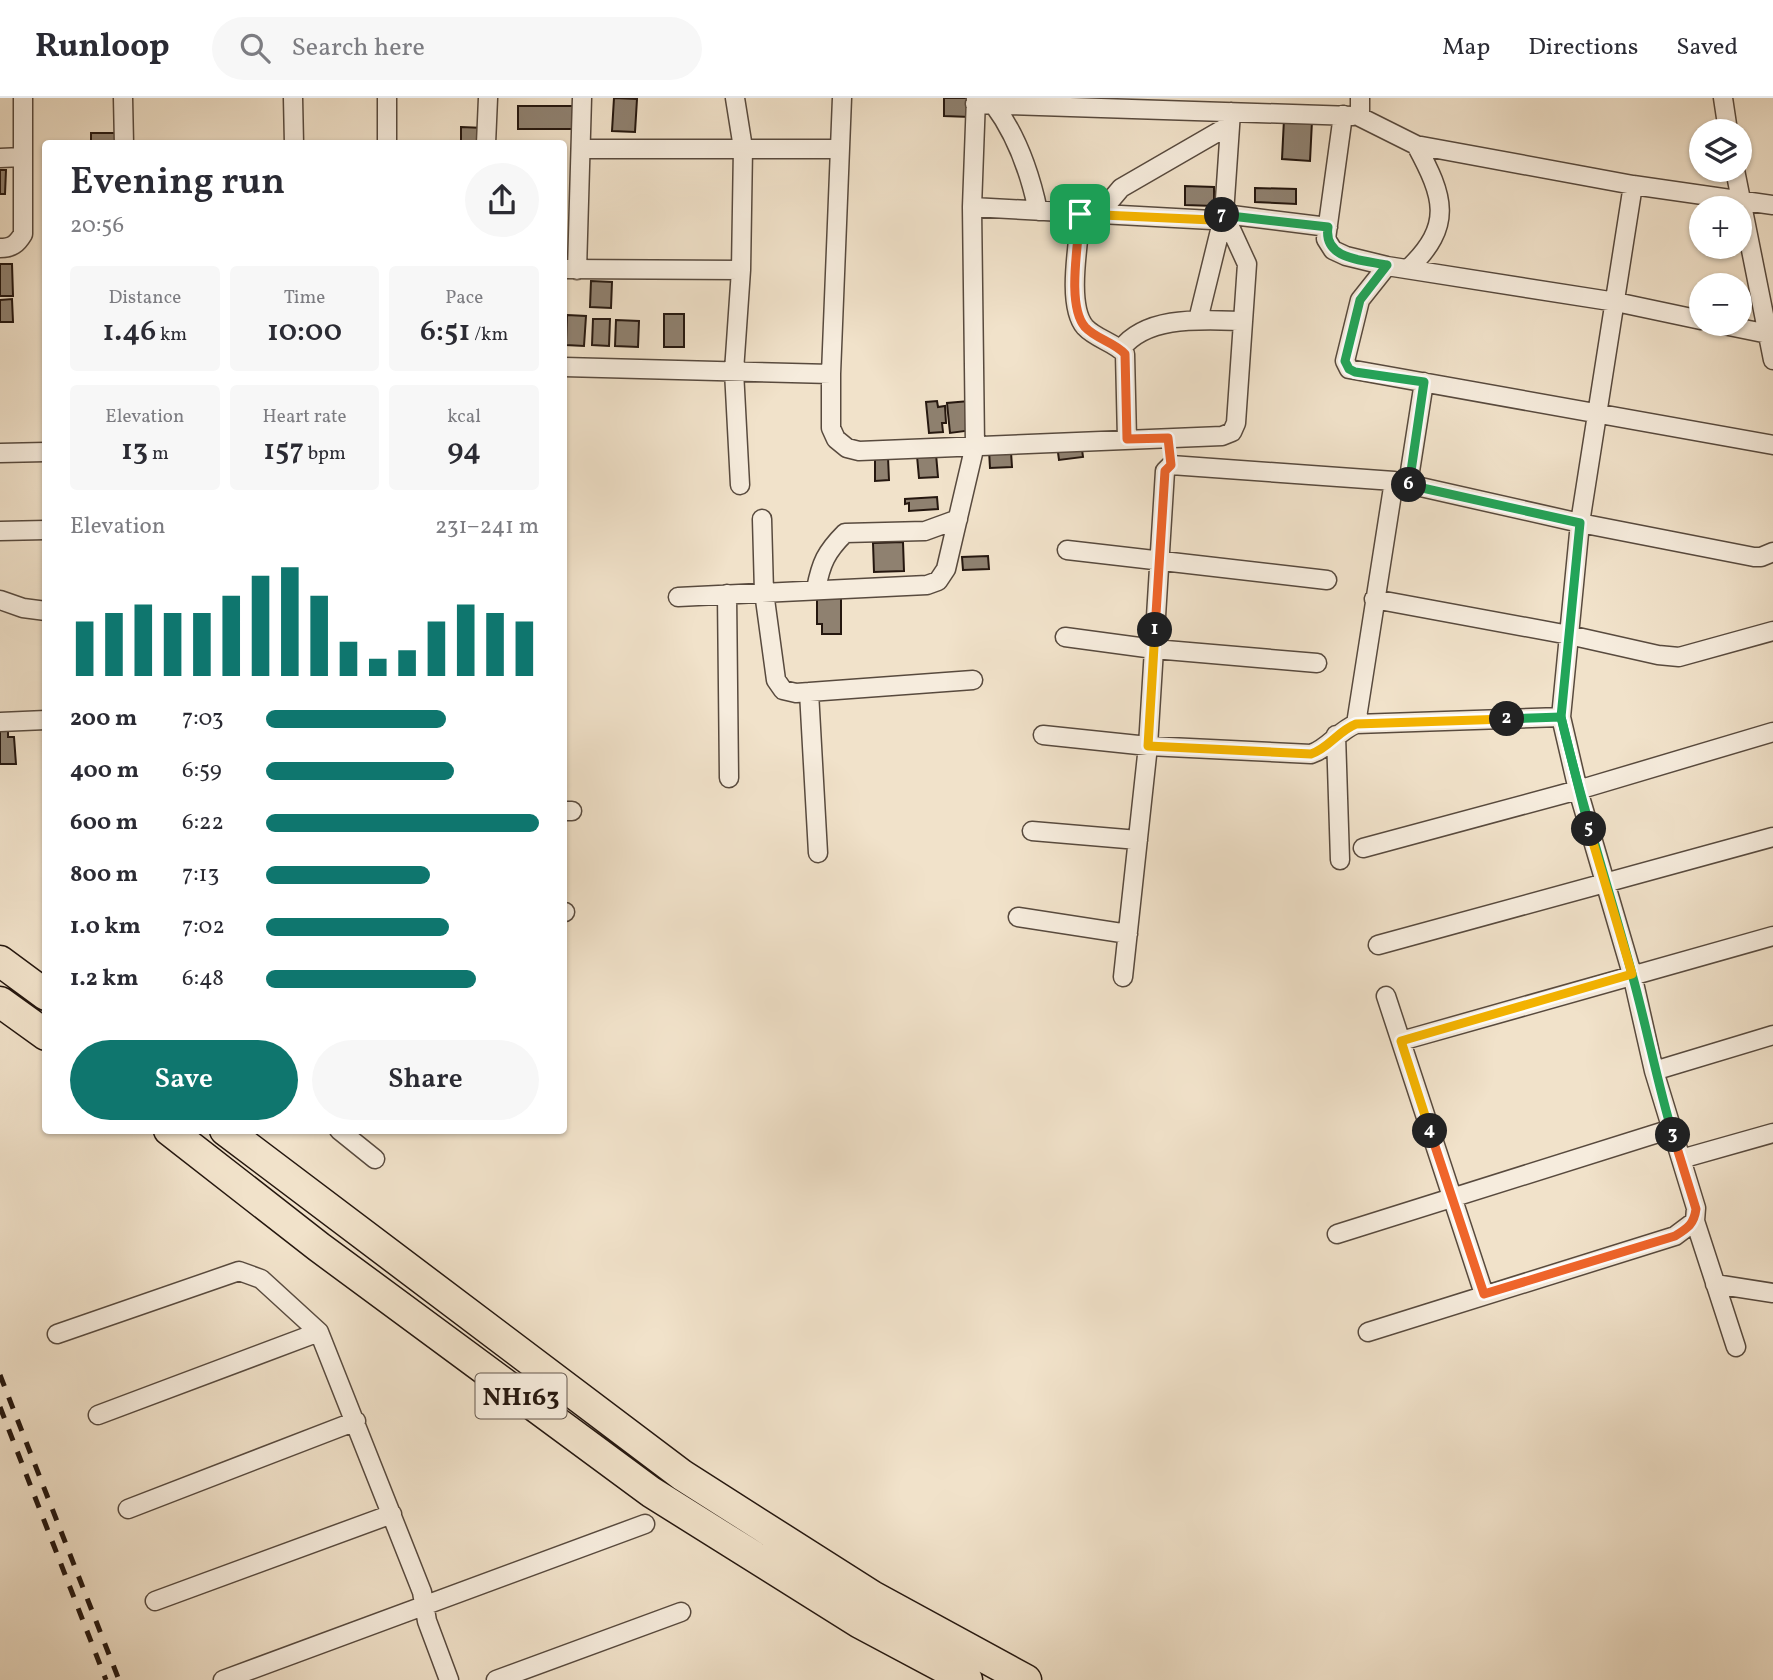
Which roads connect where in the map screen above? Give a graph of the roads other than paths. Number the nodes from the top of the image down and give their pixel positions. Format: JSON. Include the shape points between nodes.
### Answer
{"nodes":[{"id":1,"x":23,"y":98,"type":"edge"},
{"id":2,"x":123,"y":98,"type":"edge"},
{"id":3,"x":293,"y":98,"type":"edge"},
{"id":4,"x":387,"y":98,"type":"edge"},
{"id":5,"x":488,"y":98,"type":"edge"},
{"id":6,"x":582,"y":98,"type":"edge"},
{"id":7,"x":735,"y":98,"type":"edge"},
{"id":8,"x":842,"y":98,"type":"edge"},
{"id":9,"x":1360,"y":98,"type":"edge"},
{"id":10,"x":1723,"y":98,"type":"edge"},
{"id":11,"x":975,"y":101,"type":"edge"},
{"id":12,"x":1077,"y":103,"type":"edge"},
{"id":13,"x":1170,"y":104,"type":"edge"},
{"id":14,"x":994,"y":105,"type":"junction"},
{"id":15,"x":1351,"y":116,"type":"junction"},
{"id":16,"x":1230,"y":119,"type":"junction"},
{"id":17,"x":1726,"y":119,"type":"edge"},
{"id":18,"x":124,"y":140,"type":"edge"},
{"id":19,"x":294,"y":140,"type":"edge"},
{"id":20,"x":387,"y":140,"type":"edge"},
{"id":21,"x":486,"y":140,"type":"edge"},
{"id":22,"x":1416,"y":145,"type":"junction"},
{"id":23,"x":743,"y":148,"type":"junction"},
{"id":24,"x":581,"y":149,"type":"junction"},
{"id":25,"x":839,"y":149,"type":"junction"},
{"id":26,"x":23,"y":157,"type":"junction"},
{"id":27,"x":0,"y":158,"type":"edge"},
{"id":28,"x":1633,"y":185,"type":"junction"},
{"id":29,"x":1717,"y":196,"type":"edge"},
{"id":30,"x":1752,"y":201,"type":"edge"},
{"id":31,"x":1773,"y":205,"type":"edge"},
{"id":32,"x":972,"y":207,"type":"junction"},
{"id":33,"x":1038,"y":211,"type":"junction"},
{"id":34,"x":1080,"y":214,"type":"junction"},
{"id":35,"x":1099,"y":214,"type":"junction"},
{"id":36,"x":1224,"y":214,"type":"junction"},
{"id":37,"x":1328,"y":227,"type":"junction"},
{"id":38,"x":0,"y":248,"type":"edge"},
{"id":39,"x":1752,"y":253,"type":"edge"},
{"id":40,"x":1387,"y":265,"type":"junction"},
{"id":41,"x":570,"y":269,"type":"edge"},
{"id":42,"x":1408,"y":269,"type":"junction"},
{"id":43,"x":741,"y":270,"type":"junction"},
{"id":44,"x":1616,"y":302,"type":"junction"},
{"id":45,"x":1689,"y":317,"type":"edge"},
{"id":46,"x":1198,"y":320,"type":"junction"},
{"id":47,"x":1242,"y":321,"type":"junction"},
{"id":48,"x":1752,"y":330,"type":"edge"},
{"id":49,"x":1770,"y":334,"type":"edge"},
{"id":50,"x":1121,"y":349,"type":"junction"},
{"id":51,"x":1773,"y":360,"type":"edge"},
{"id":52,"x":567,"y":367,"type":"edge"},
{"id":53,"x":734,"y":371,"type":"junction"},
{"id":54,"x":831,"y":374,"type":"junction"},
{"id":55,"x":1424,"y":382,"type":"junction"},
{"id":56,"x":1599,"y":414,"type":"junction"},
{"id":57,"x":1168,"y":438,"type":"junction"},
{"id":58,"x":1127,"y":439,"type":"junction"},
{"id":59,"x":975,"y":445,"type":"junction"},
{"id":60,"x":1773,"y":445,"type":"edge"},
{"id":61,"x":42,"y":452,"type":"edge"},
{"id":62,"x":0,"y":453,"type":"edge"},
{"id":63,"x":1171,"y":465,"type":"junction"},
{"id":64,"x":1401,"y":483,"type":"junction"},
{"id":65,"x":740,"y":485,"type":"dead end"},
{"id":66,"x":762,"y":519,"type":"dead end"},
{"id":67,"x":958,"y":519,"type":"junction"},
{"id":68,"x":1580,"y":523,"type":"junction"},
{"id":69,"x":42,"y":530,"type":"edge"},
{"id":70,"x":0,"y":531,"type":"edge"},
{"id":71,"x":1067,"y":550,"type":"dead end"},
{"id":72,"x":1773,"y":552,"type":"edge"},
{"id":73,"x":1159,"y":561,"type":"junction"},
{"id":74,"x":1327,"y":580,"type":"dead end"},
{"id":75,"x":816,"y":589,"type":"junction"},
{"id":76,"x":764,"y":592,"type":"junction"},
{"id":77,"x":727,"y":594,"type":"junction"},
{"id":78,"x":678,"y":597,"type":"dead end"},
{"id":79,"x":0,"y":600,"type":"edge"},
{"id":80,"x":1374,"y":600,"type":"junction"},
{"id":81,"x":42,"y":610,"type":"edge"},
{"id":82,"x":1773,"y":631,"type":"edge"},
{"id":83,"x":1569,"y":635,"type":"junction"},
{"id":84,"x":1065,"y":637,"type":"dead end"},
{"id":85,"x":1154,"y":649,"type":"junction"},
{"id":86,"x":1317,"y":663,"type":"dead end"},
{"id":87,"x":973,"y":680,"type":"dead end"},
{"id":88,"x":809,"y":692,"type":"junction"},
{"id":89,"x":1561,"y":717,"type":"junction"},
{"id":90,"x":42,"y":720,"type":"edge"},
{"id":91,"x":0,"y":722,"type":"edge"},
{"id":92,"x":1356,"y":724,"type":"junction"},
{"id":93,"x":1773,"y":732,"type":"edge"},
{"id":94,"x":1042,"y":734,"type":"dead end"},
{"id":95,"x":1336,"y":735,"type":"junction"},
{"id":96,"x":1148,"y":746,"type":"junction"},
{"id":97,"x":729,"y":778,"type":"dead end"},
{"id":98,"x":1578,"y":790,"type":"junction"},
{"id":99,"x":1032,"y":831,"type":"dead end"},
{"id":100,"x":1773,"y":837,"type":"edge"},
{"id":101,"x":1139,"y":840,"type":"junction"},
{"id":102,"x":1363,"y":848,"type":"dead end"},
{"id":103,"x":818,"y":853,"type":"dead end"},
{"id":104,"x":1340,"y":860,"type":"dead end"},
{"id":105,"x":1604,"y":883,"type":"junction"},
{"id":106,"x":1018,"y":916,"type":"dead end"},
{"id":107,"x":1128,"y":934,"type":"junction"},
{"id":108,"x":1773,"y":936,"type":"edge"},
{"id":109,"x":1378,"y":945,"type":"dead end"},
{"id":110,"x":0,"y":961,"type":"edge"},
{"id":111,"x":1632,"y":974,"type":"junction"},
{"id":112,"x":1123,"y":977,"type":"dead end"},
{"id":113,"x":42,"y":992,"type":"edge"},
{"id":114,"x":1386,"y":996,"type":"dead end"},
{"id":115,"x":0,"y":1002,"type":"edge"},
{"id":116,"x":42,"y":1032,"type":"edge"},
{"id":117,"x":1773,"y":1035,"type":"edge"},
{"id":118,"x":1401,"y":1041,"type":"junction"},
{"id":119,"x":1654,"y":1071,"type":"junction"},
{"id":120,"x":1671,"y":1129,"type":"junction"},
{"id":121,"x":1773,"y":1133,"type":"edge"},
{"id":122,"x":174,"y":1134,"type":"edge"},
{"id":123,"x":230,"y":1134,"type":"edge"},
{"id":124,"x":344,"y":1134,"type":"edge"},
{"id":125,"x":374,"y":1159,"type":"dead end"},
{"id":126,"x":1681,"y":1159,"type":"junction"},
{"id":127,"x":1452,"y":1197,"type":"junction"},
{"id":128,"x":1695,"y":1221,"type":"junction"},
{"id":129,"x":1337,"y":1234,"type":"dead end"},
{"id":130,"x":1715,"y":1284,"type":"junction"},
{"id":131,"x":1773,"y":1293,"type":"edge"},
{"id":132,"x":1484,"y":1294,"type":"junction"},
{"id":133,"x":319,"y":1332,"type":"junction"},
{"id":134,"x":1368,"y":1332,"type":"dead end"},
{"id":135,"x":57,"y":1334,"type":"dead end"},
{"id":136,"x":1736,"y":1347,"type":"dead end"},
{"id":137,"x":98,"y":1415,"type":"dead end"},
{"id":138,"x":356,"y":1421,"type":"junction"},
{"id":139,"x":128,"y":1509,"type":"dead end"},
{"id":140,"x":392,"y":1514,"type":"junction"},
{"id":141,"x":645,"y":1524,"type":"dead end"},
{"id":142,"x":155,"y":1601,"type":"dead end"},
{"id":143,"x":424,"y":1606,"type":"junction"},
{"id":144,"x":866,"y":1609,"type":"junction"},
{"id":145,"x":681,"y":1612,"type":"dead end"},
{"id":146,"x":223,"y":1680,"type":"edge"},
{"id":147,"x":449,"y":1680,"type":"edge"},
{"id":148,"x":496,"y":1680,"type":"edge"},
{"id":149,"x":967,"y":1680,"type":"edge"},
{"id":150,"x":1026,"y":1680,"type":"edge"}],
"edges":[{"from":1,"to":26,"type":"street"},
{"from":2,"to":18,"type":"street"},
{"from":3,"to":19,"type":"street"},
{"from":4,"to":20,"type":"street"},
{"from":5,"to":21,"type":"street"},
{"from":6,"to":24,"type":"street"},
{"from":7,"to":23,"type":"street"},
{"from":8,"to":25,"type":"street"},
{"from":9,"to":15,"type":"street"},
{"from":10,"to":17,"type":"street"},
{"from":11,"to":14,"type":"street"},
{"from":11,"to":32,"type":"street"},
{"from":12,"to":13,"type":"street"},
{"from":12,"to":14,"type":"street"},
{"from":13,"to":16,"type":"street"},
{"from":14,"to":33,"type":"street","via":[[1030,176]]},
{"from":15,"to":16,"type":"street"},
{"from":15,"to":22,"type":"street"},
{"from":15,"to":37,"type":"street"},
{"from":16,"to":35,"type":"street","via":[[1121,188]]},
{"from":16,"to":36,"type":"street"},
{"from":22,"to":28,"type":"street"},
{"from":22,"to":42,"type":"street","via":[[1440,200],[1441,220],[1424,253]]},
{"from":23,"to":24,"type":"street"},
{"from":23,"to":25,"type":"street"},
{"from":23,"to":43,"type":"street"},
{"from":24,"to":41,"type":"street"},
{"from":25,"to":54,"type":"street"},
{"from":26,"to":27,"type":"street"},
{"from":26,"to":38,"type":"street","via":[[23,234],[17,244]]},
{"from":28,"to":29,"type":"street"},
{"from":28,"to":44,"type":"street"},
{"from":30,"to":31,"type":"street"},
{"from":32,"to":33,"type":"street"},
{"from":32,"to":59,"type":"street"},
{"from":33,"to":34,"type":"street"},
{"from":34,"to":35,"type":"street"},
{"from":34,"to":50,"type":"street","via":[[1075,299],[1079,318],[1093,334]]},
{"from":35,"to":36,"type":"street","via":[[1212,220]]},
{"from":36,"to":37,"type":"street"},
{"from":36,"to":46,"type":"street"},
{"from":36,"to":47,"type":"street","via":[[1247,264]]},
{"from":37,"to":40,"type":"street","via":[[1326,239],[1333,250]]},
{"from":39,"to":49,"type":"street"},
{"from":40,"to":42,"type":"street"},
{"from":40,"to":55,"type":"street","via":[[1360,300],[1345,361],[1355,372]]},
{"from":41,"to":43,"type":"street"},
{"from":42,"to":44,"type":"street"},
{"from":43,"to":53,"type":"street"},
{"from":44,"to":45,"type":"street"},
{"from":44,"to":56,"type":"street"},
{"from":46,"to":47,"type":"street"},
{"from":46,"to":50,"type":"street","via":[[1146,330]]},
{"from":47,"to":57,"type":"street","via":[[1232,432]]},
{"from":48,"to":49,"type":"street"},
{"from":49,"to":51,"type":"street"},
{"from":50,"to":58,"type":"street","via":[[1125,354]]},
{"from":52,"to":53,"type":"street"},
{"from":53,"to":54,"type":"street"},
{"from":53,"to":65,"type":"street"},
{"from":54,"to":59,"type":"street","via":[[831,428],[847,448]]},
{"from":55,"to":56,"type":"street"},
{"from":55,"to":64,"type":"street"},
{"from":56,"to":60,"type":"street"},
{"from":56,"to":68,"type":"street"},
{"from":57,"to":58,"type":"street"},
{"from":57,"to":63,"type":"street"},
{"from":58,"to":59,"type":"street"},
{"from":59,"to":67,"type":"street"},
{"from":61,"to":62,"type":"street"},
{"from":63,"to":64,"type":"street"},
{"from":63,"to":73,"type":"street","via":[[1165,471]]},
{"from":64,"to":68,"type":"street"},
{"from":64,"to":80,"type":"street"},
{"from":66,"to":76,"type":"street"},
{"from":67,"to":75,"type":"street","via":[[925,531],[845,533],[828,550]]},
{"from":67,"to":75,"type":"street","via":[[946,569],[938,581]]},
{"from":68,"to":72,"type":"street","via":[[1754,556]]},
{"from":68,"to":83,"type":"street"},
{"from":69,"to":70,"type":"street"},
{"from":71,"to":73,"type":"street"},
{"from":73,"to":74,"type":"street"},
{"from":73,"to":85,"type":"street"},
{"from":75,"to":76,"type":"street"},
{"from":76,"to":77,"type":"street"},
{"from":76,"to":88,"type":"street","via":[[776,680],[783,690]]},
{"from":77,"to":78,"type":"street"},
{"from":77,"to":97,"type":"street"},
{"from":79,"to":81,"type":"street"},
{"from":80,"to":83,"type":"street"},
{"from":80,"to":92,"type":"street"},
{"from":82,"to":83,"type":"street","via":[[1679,657]]},
{"from":83,"to":89,"type":"street"},
{"from":84,"to":85,"type":"street"},
{"from":85,"to":86,"type":"street"},
{"from":85,"to":96,"type":"street"},
{"from":87,"to":88,"type":"street"},
{"from":88,"to":103,"type":"street"},
{"from":89,"to":92,"type":"street"},
{"from":89,"to":98,"type":"street"},
{"from":90,"to":91,"type":"street"},
{"from":92,"to":95,"type":"street"},
{"from":93,"to":98,"type":"street"},
{"from":94,"to":96,"type":"street"},
{"from":95,"to":96,"type":"street","via":[[1311,754]]},
{"from":95,"to":104,"type":"street"},
{"from":96,"to":101,"type":"street"},
{"from":98,"to":102,"type":"street"},
{"from":98,"to":105,"type":"street"},
{"from":99,"to":101,"type":"street"},
{"from":100,"to":105,"type":"street"},
{"from":101,"to":107,"type":"street"},
{"from":105,"to":109,"type":"street"},
{"from":105,"to":111,"type":"street"},
{"from":106,"to":107,"type":"street"},
{"from":107,"to":112,"type":"street"},
{"from":108,"to":111,"type":"street"},
{"from":110,"to":113,"type":"highway"},
{"from":111,"to":118,"type":"street"},
{"from":111,"to":119,"type":"street"},
{"from":114,"to":118,"type":"street"},
{"from":115,"to":116,"type":"highway"},
{"from":117,"to":119,"type":"street"},
{"from":118,"to":127,"type":"street"},
{"from":119,"to":120,"type":"street"},
{"from":120,"to":126,"type":"street"},
{"from":120,"to":127,"type":"street"},
{"from":121,"to":126,"type":"street"},
{"from":122,"to":144,"type":"highway","number":"NH163","via":[[651,1492]]},
{"from":123,"to":144,"type":"highway","number":"NH163"},
{"from":124,"to":125,"type":"street"},
{"from":126,"to":128,"type":"street","via":[[1696,1209]]},
{"from":127,"to":129,"type":"street"},
{"from":127,"to":132,"type":"street"},
{"from":128,"to":130,"type":"street"},
{"from":128,"to":132,"type":"street","via":[[1675,1236]]},
{"from":130,"to":131,"type":"street"},
{"from":130,"to":136,"type":"street"},
{"from":132,"to":134,"type":"street"},
{"from":133,"to":135,"type":"street","via":[[261,1279],[239,1271]]},
{"from":133,"to":137,"type":"street"},
{"from":133,"to":138,"type":"street"},
{"from":138,"to":139,"type":"street"},
{"from":138,"to":140,"type":"street"},
{"from":140,"to":142,"type":"street"},
{"from":140,"to":143,"type":"street"},
{"from":141,"to":143,"type":"street"},
{"from":143,"to":146,"type":"street"},
{"from":143,"to":147,"type":"street"},
{"from":144,"to":149,"type":"highway","number":"NH163"},
{"from":144,"to":150,"type":"highway","number":"NH163"},
{"from":145,"to":148,"type":"street"}]}
